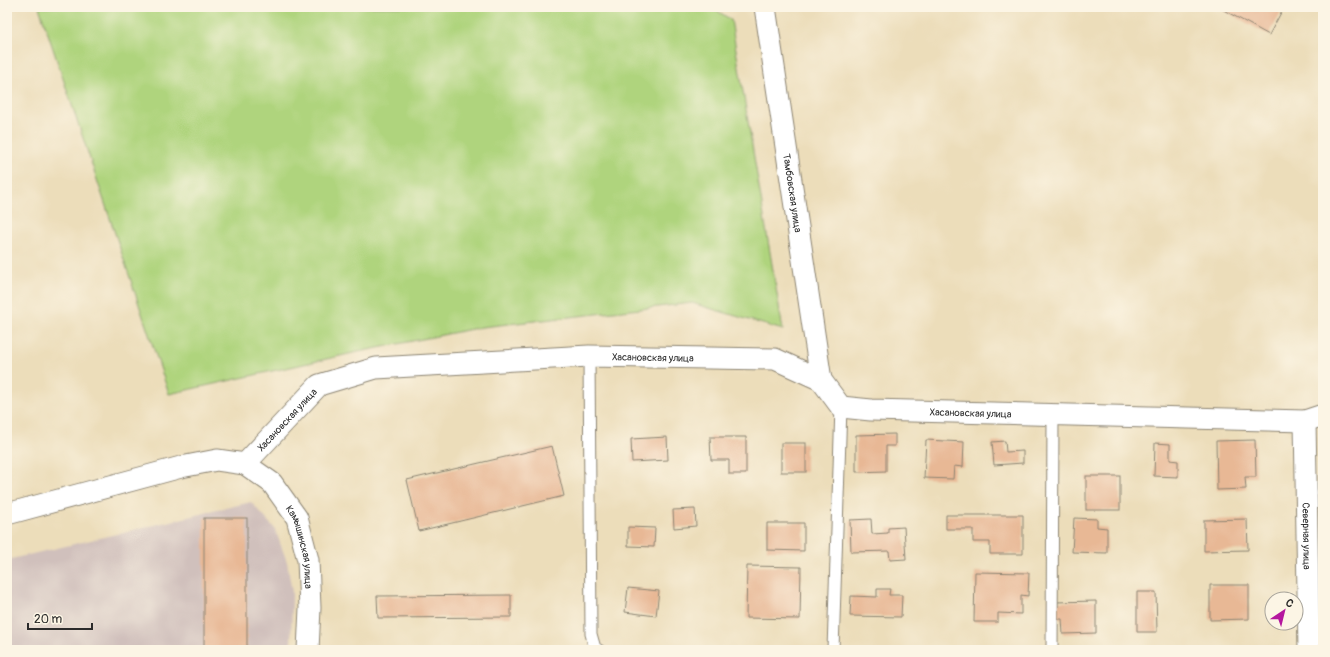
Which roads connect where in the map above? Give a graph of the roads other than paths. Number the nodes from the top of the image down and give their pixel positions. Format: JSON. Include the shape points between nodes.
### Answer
{"nodes":[{"id":1,"x":765,"y":7,"type":"edge"},
{"id":2,"x":589,"y":356,"type":"junction"},
{"id":3,"x":821,"y":380,"type":"junction"},
{"id":4,"x":841,"y":407,"type":"junction"},
{"id":5,"x":1053,"y":415,"type":"junction"},
{"id":6,"x":1314,"y":418,"type":"edge"},
{"id":7,"x":245,"y":464,"type":"junction"},
{"id":8,"x":7,"y":514,"type":"edge"},
{"id":9,"x":308,"y":650,"type":"edge"},
{"id":10,"x":599,"y":650,"type":"edge"},
{"id":11,"x":834,"y":650,"type":"edge"},
{"id":12,"x":1052,"y":650,"type":"edge"},
{"id":13,"x":1308,"y":650,"type":"edge"}],
"edges":[{"from":1,"to":3,"type":"street","name":"Тамбовская улица"},
{"from":2,"to":3,"type":"street","name":"Хасановская улица","via":[[775,359]]},
{"from":2,"to":7,"type":"street","name":"Хасановская улица","via":[[376,368],[326,383],[319,386]]},
{"from":2,"to":10,"type":"lane","via":[[591,634],[595,648]]},
{"from":3,"to":4,"type":"street","name":"Хасановская улица"},
{"from":4,"to":5,"type":"street","name":"Хасановская улица"},
{"from":4,"to":11,"type":"lane"},
{"from":5,"to":6,"type":"street","name":"Хасановская улица"},
{"from":5,"to":12,"type":"lane"},
{"from":6,"to":13,"type":"street","name":"Северная улица"},
{"from":7,"to":8,"type":"street","via":[[217,460],[181,467]]},
{"from":7,"to":9,"type":"street","name":"Камышинская улица","via":[[272,483],[297,518],[308,560]]}]}
